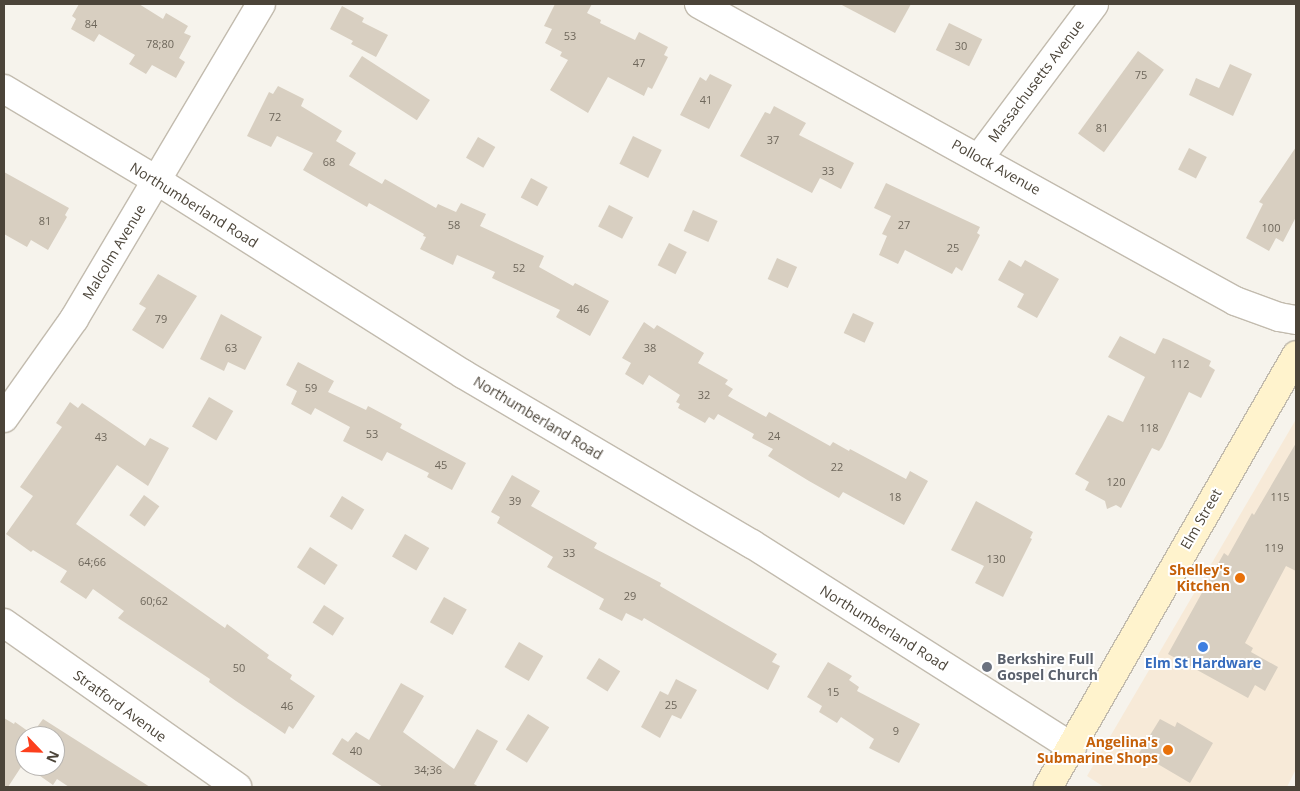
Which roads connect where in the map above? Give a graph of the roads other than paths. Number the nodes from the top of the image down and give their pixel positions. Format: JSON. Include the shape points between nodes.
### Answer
{"nodes":[{"id":1,"x":261,"y":4,"type":"edge"},
{"id":2,"x":699,"y":4,"type":"edge"},
{"id":3,"x":1094,"y":4,"type":"edge"},
{"id":4,"x":4,"y":88,"type":"edge"},
{"id":5,"x":979,"y":158,"type":"junction"},
{"id":6,"x":156,"y":180,"type":"junction"},
{"id":7,"x":1296,"y":320,"type":"edge"},
{"id":8,"x":1296,"y":355,"type":"edge"},
{"id":9,"x":4,"y":418,"type":"edge"},
{"id":10,"x":4,"y":623,"type":"edge"},
{"id":11,"x":1072,"y":748,"type":"junction"},
{"id":12,"x":237,"y":787,"type":"edge"},
{"id":13,"x":1048,"y":787,"type":"edge"}],
"edges":[{"from":1,"to":6,"type":"street","name":"Malcolm Avenue"},
{"from":2,"to":5,"type":"street","name":"Pollock Avenue"},
{"from":3,"to":5,"type":"street","name":"Massachusetts Avenue"},
{"from":4,"to":6,"type":"street","name":"Northumberland Road"},
{"from":5,"to":7,"type":"street","name":"Pollock Avenue","via":[[1235,301]]},
{"from":6,"to":9,"type":"street","name":"Malcolm Avenue","via":[[74,319]]},
{"from":6,"to":11,"type":"street","name":"Northumberland Road","via":[[463,374],[752,544]]},
{"from":8,"to":11,"type":"street","name":"Elm Street"},
{"from":10,"to":12,"type":"street","name":"Stratford Avenue"},
{"from":11,"to":13,"type":"street","name":"Elm Street"}]}
